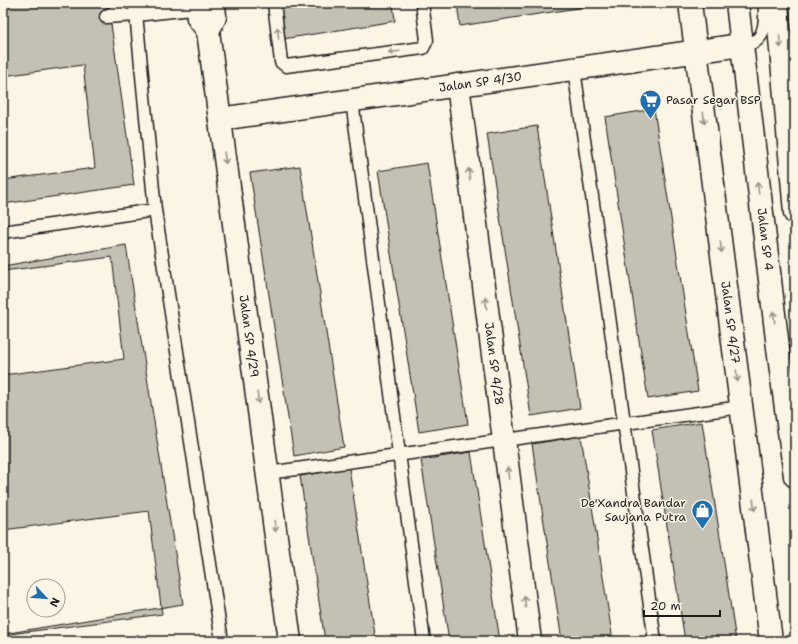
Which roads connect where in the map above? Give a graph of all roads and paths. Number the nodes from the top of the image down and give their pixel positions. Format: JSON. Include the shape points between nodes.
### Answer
{"nodes":[{"id":1,"x":122,"y":3,"type":"edge"},
{"id":2,"x":274,"y":3,"type":"edge"},
{"id":3,"x":422,"y":3,"type":"edge"},
{"id":4,"x":690,"y":3,"type":"edge"},
{"id":5,"x":737,"y":3,"type":"edge"},
{"id":6,"x":764,"y":3,"type":"edge"},
{"id":7,"x":777,"y":3,"type":"edge"},
{"id":8,"x":205,"y":5,"type":"edge"},
{"id":9,"x":136,"y":9,"type":"edge"},
{"id":10,"x":741,"y":45,"type":"junction"},
{"id":11,"x":696,"y":52,"type":"junction"},
{"id":12,"x":574,"y":69,"type":"junction"},
{"id":13,"x":458,"y":85,"type":"junction"},
{"id":14,"x":352,"y":101,"type":"junction"},
{"id":15,"x":220,"y":119,"type":"junction"},
{"id":16,"x":794,"y":205,"type":"edge"},
{"id":17,"x":154,"y":210,"type":"junction"},
{"id":18,"x":3,"y":232,"type":"edge"},
{"id":19,"x":787,"y":355,"type":"edge"},
{"id":20,"x":741,"y":407,"type":"junction"},
{"id":21,"x":624,"y":423,"type":"junction"},
{"id":22,"x":504,"y":440,"type":"junction"},
{"id":23,"x":399,"y":455,"type":"junction"},
{"id":24,"x":268,"y":473,"type":"junction"},
{"id":25,"x":795,"y":476,"type":"edge"},
{"id":26,"x":222,"y":641,"type":"edge"},
{"id":27,"x":290,"y":641,"type":"edge"},
{"id":28,"x":424,"y":641,"type":"edge"},
{"id":29,"x":530,"y":641,"type":"edge"},
{"id":30,"x":655,"y":641,"type":"edge"},
{"id":31,"x":771,"y":641,"type":"edge"}],
"edges":[{"from":1,"to":9,"type":"lane","via":[[106,17]]},
{"from":3,"to":2,"type":"lane","one_way":true,"via":[[427,40],[424,48],[286,66],[281,62]]},
{"from":4,"to":11,"type":"street","name":"Jalan SP 4/27"},
{"from":5,"to":10,"type":"street","name":"Jalan SP 4"},
{"from":6,"to":10,"type":"lane","via":[[764,27],[761,36],[754,42]]},
{"from":7,"to":16,"type":"street","one_way":true},
{"from":8,"to":9,"type":"lane"},
{"from":8,"to":15,"type":"street","name":"Jalan SP 4/29","via":[[198,18],[208,30]]},
{"from":9,"to":17,"type":"lane"},
{"from":10,"to":11,"type":"street","name":"Jalan SP 4/30"},
{"from":19,"to":10,"type":"street","name":"Jalan SP 4","one_way":true},
{"from":11,"to":12,"type":"street","name":"Jalan SP 4/30"},
{"from":11,"to":20,"type":"street","name":"Jalan SP 4/27","one_way":true},
{"from":12,"to":13,"type":"street","name":"Jalan SP 4/30"},
{"from":12,"to":21,"type":"lane"},
{"from":13,"to":14,"type":"street","name":"Jalan SP 4/30"},
{"from":22,"to":13,"type":"street","name":"Jalan SP 4/28","one_way":true},
{"from":14,"to":15,"type":"street","name":"Jalan SP 4/30"},
{"from":14,"to":23,"type":"lane"},
{"from":15,"to":24,"type":"street","name":"Jalan SP 4/29","one_way":true},
{"from":17,"to":18,"type":"lane"},
{"from":17,"to":26,"type":"lane"},
{"from":19,"to":25,"type":"street","name":"Jalan SP 4"},
{"from":20,"to":21,"type":"lane"},
{"from":20,"to":31,"type":"street","name":"Jalan SP 4/27","one_way":true},
{"from":21,"to":22,"type":"lane"},
{"from":21,"to":30,"type":"lane"},
{"from":22,"to":23,"type":"lane"},
{"from":29,"to":22,"type":"street","name":"Jalan SP 4/28","one_way":true},
{"from":23,"to":24,"type":"lane"},
{"from":23,"to":28,"type":"lane"},
{"from":24,"to":27,"type":"street","name":"Jalan SP 4/29","one_way":true}]}
